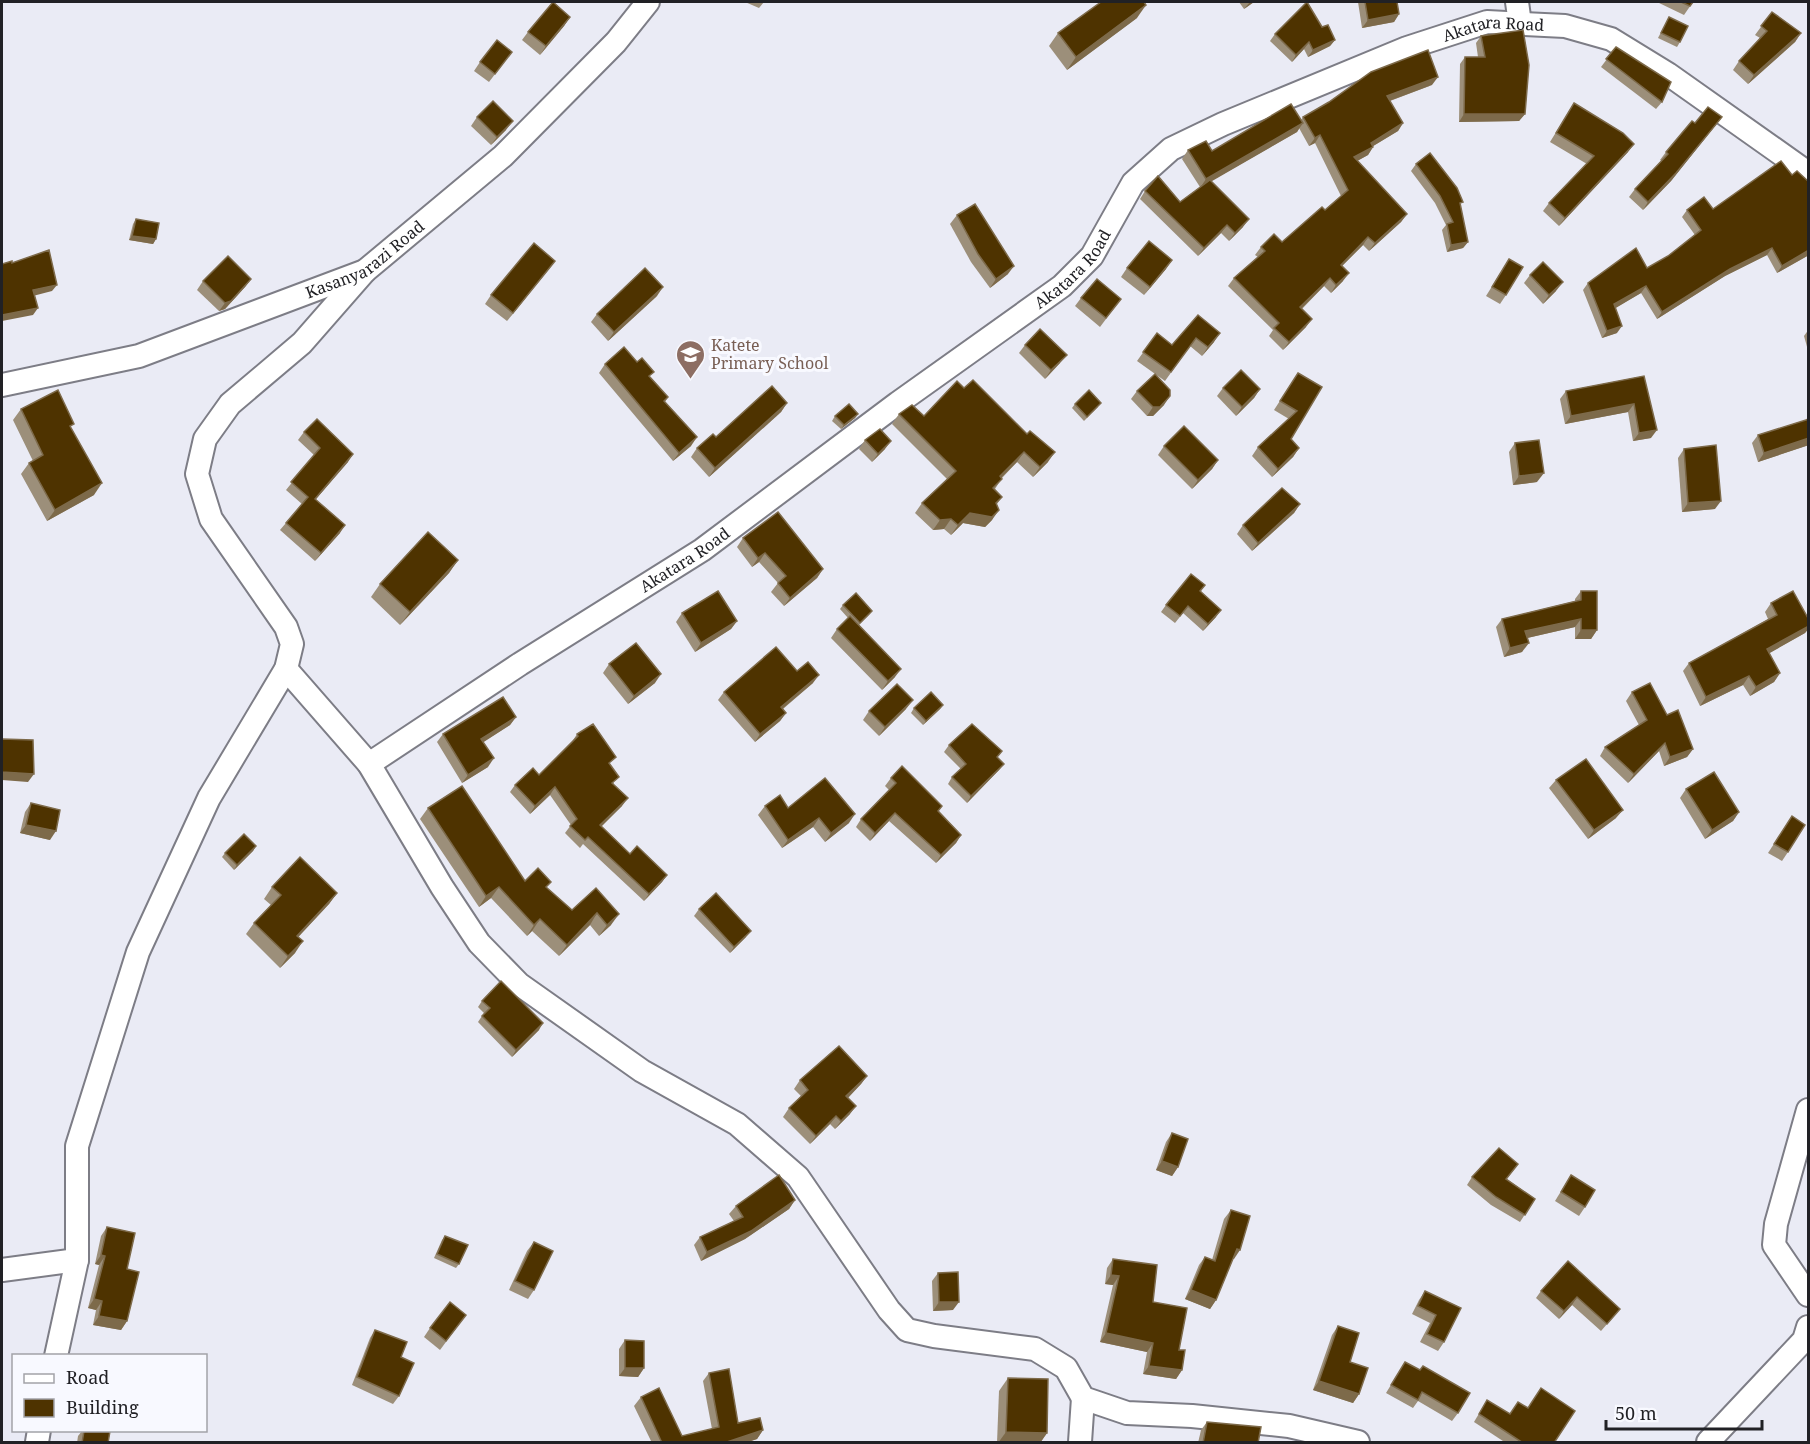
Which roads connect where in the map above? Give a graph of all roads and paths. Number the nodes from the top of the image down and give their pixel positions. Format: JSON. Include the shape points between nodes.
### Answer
{"nodes":[{"id":1,"x":648,"y":2,"type":"edge"},
{"id":2,"x":1519,"y":13,"type":"edge"},
{"id":3,"x":1809,"y":173,"type":"edge"},
{"id":4,"x":365,"y":271,"type":"junction"},
{"id":5,"x":2,"y":385,"type":"edge"},
{"id":6,"x":286,"y":669,"type":"junction"},
{"id":7,"x":369,"y":764,"type":"junction"},
{"id":8,"x":1809,"y":1110,"type":"edge"},
{"id":9,"x":77,"y":1260,"type":"junction"},
{"id":10,"x":2,"y":1270,"type":"edge"},
{"id":11,"x":1809,"y":1295,"type":"edge"},
{"id":12,"x":1809,"y":1327,"type":"edge"},
{"id":13,"x":56,"y":1354,"type":"edge"},
{"id":14,"x":1083,"y":1398,"type":"junction"},
{"id":15,"x":1080,"y":1443,"type":"edge"},
{"id":16,"x":1358,"y":1443,"type":"edge"},
{"id":17,"x":1708,"y":1443,"type":"edge"}],
"edges":[{"from":1,"to":4,"type":"street","name":"Kasanyarazi Road","via":[[616,42],[503,156]]},
{"from":2,"to":3,"type":"street","name":"Akatara Road","via":[[1611,39]]},
{"from":2,"to":7,"type":"street","name":"Akatara Road","via":[[1407,48],[1171,149],[1133,183],[1092,256],[1062,286],[702,550]]},
{"from":4,"to":5,"type":"street","name":"Kasanyarazi Road","via":[[139,356]]},
{"from":4,"to":6,"type":"street","via":[[303,343],[230,404],[205,439],[197,474],[211,519],[286,627],[292,644]]},
{"from":6,"to":7,"type":"street"},
{"from":6,"to":9,"type":"street","via":[[209,798],[138,952],[77,1146]]},
{"from":7,"to":14,"type":"street","via":[[479,943],[519,984],[642,1071],[737,1124],[798,1178],[907,1330],[1035,1349],[1066,1368]]},
{"from":8,"to":11,"type":"street","via":[[1776,1224],[1774,1245]]},
{"from":9,"to":10,"type":"street"},
{"from":9,"to":13,"type":"street"},
{"from":12,"to":17,"type":"street","via":[[1804,1340]]},
{"from":14,"to":15,"type":"street"},
{"from":14,"to":16,"type":"street","via":[[1127,1413],[1289,1426]]}]}
